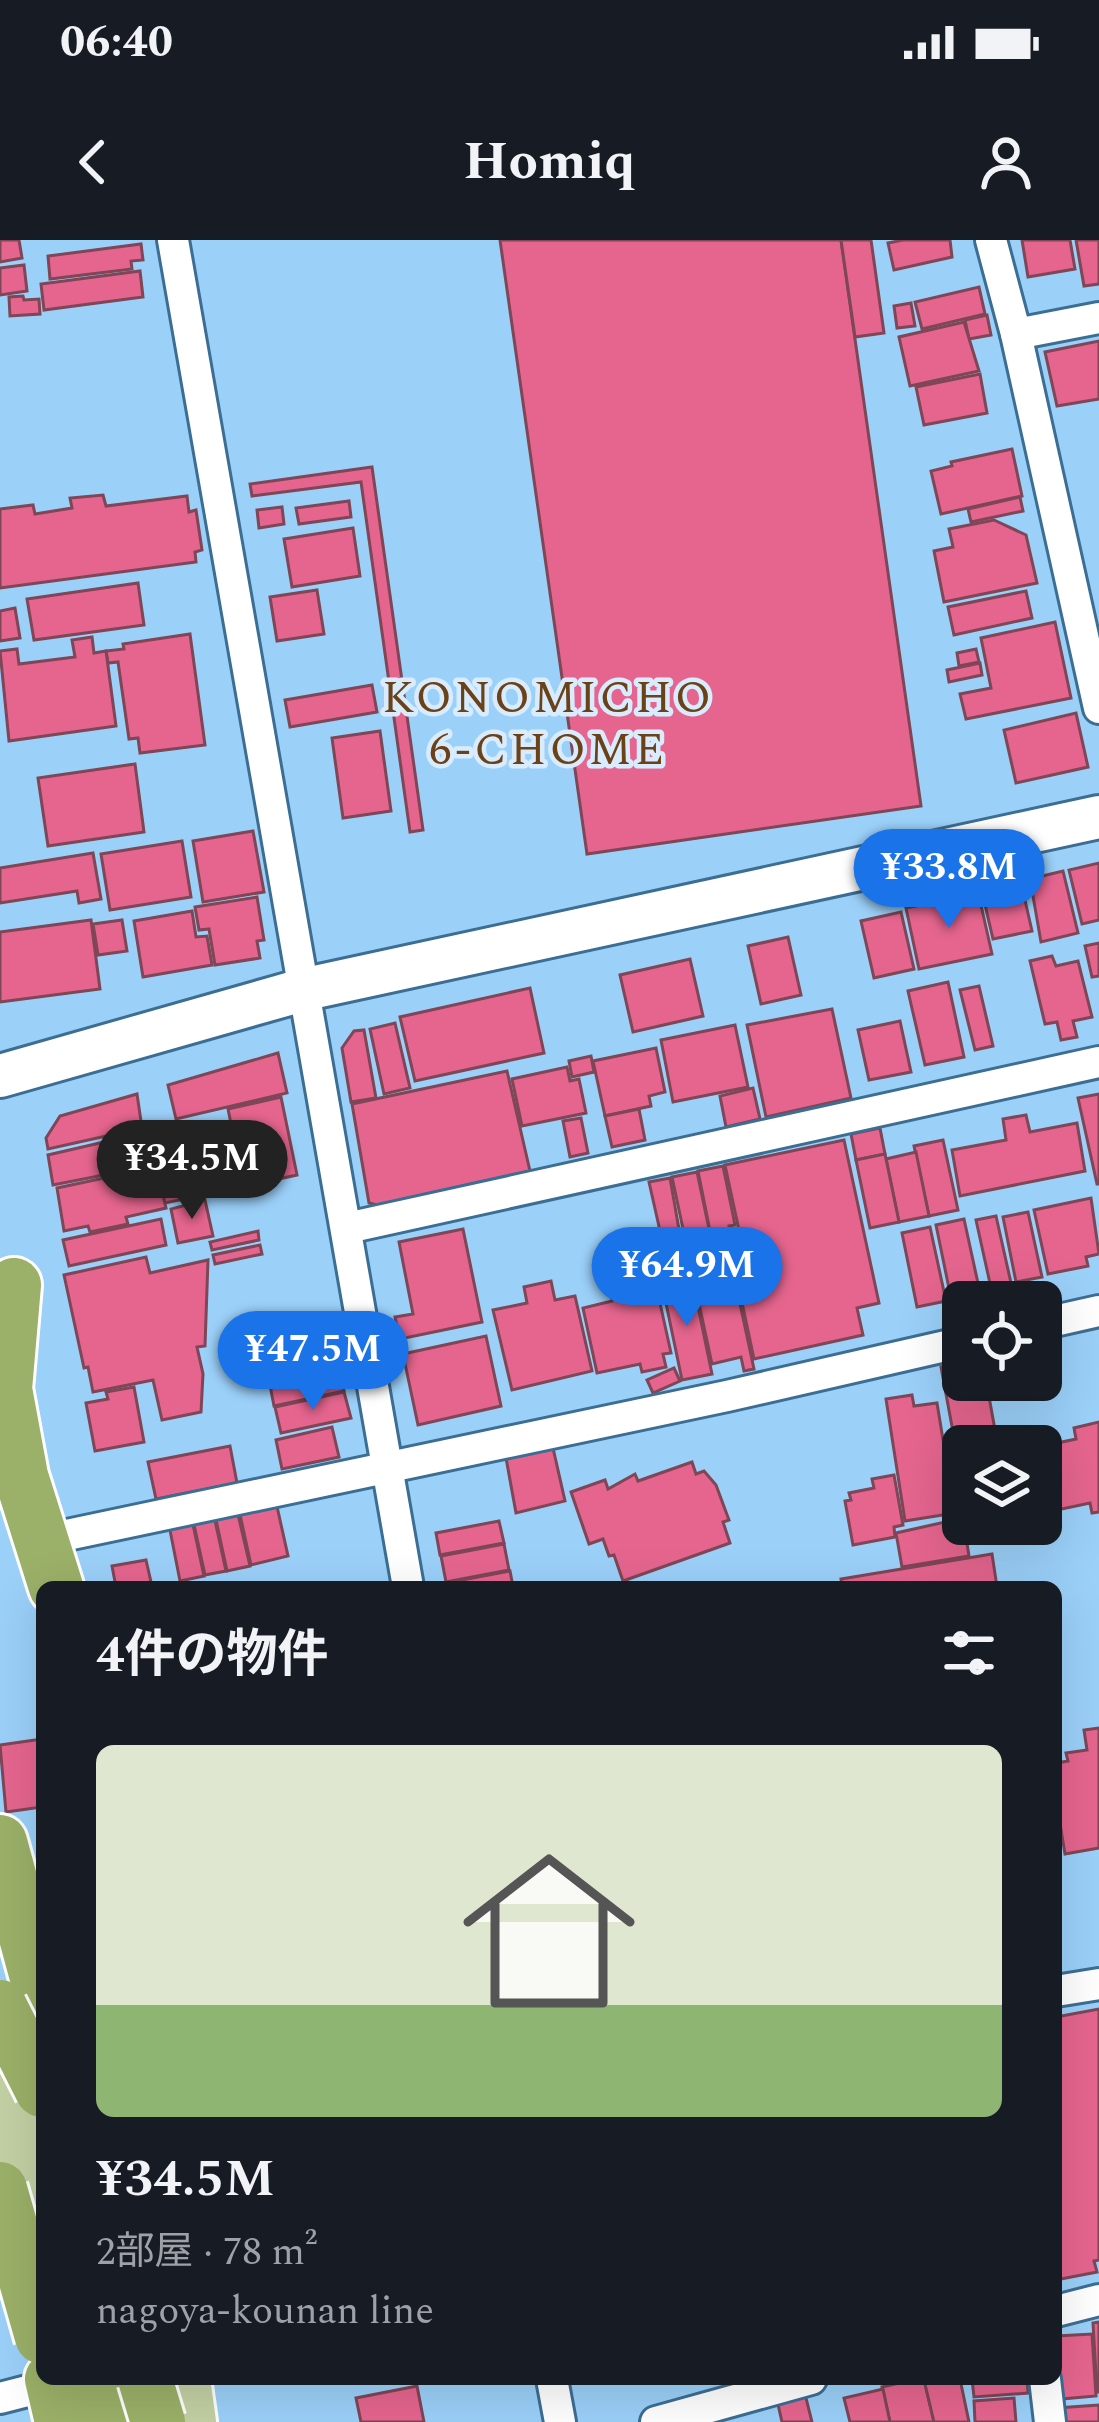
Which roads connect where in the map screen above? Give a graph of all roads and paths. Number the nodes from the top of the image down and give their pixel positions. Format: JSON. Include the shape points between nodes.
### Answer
{"nodes":[{"id":1,"x":173,"y":240,"type":"edge"},
{"id":2,"x":991,"y":240,"type":"edge"},
{"id":3,"x":1099,"y":318,"type":"edge"},
{"id":4,"x":1016,"y":334,"type":"junction"},
{"id":5,"x":1084,"y":570,"type":"edge"},
{"id":6,"x":1099,"y":708,"type":"edge"},
{"id":7,"x":1099,"y":817,"type":"edge"},
{"id":8,"x":306,"y":988,"type":"junction"},
{"id":9,"x":1099,"y":1062,"type":"edge"},
{"id":10,"x":0,"y":1076,"type":"edge"},
{"id":11,"x":347,"y":1228,"type":"junction"},
{"id":12,"x":7,"y":1275,"type":"edge"},
{"id":13,"x":1099,"y":1311,"type":"edge"},
{"id":14,"x":1062,"y":1319,"type":"edge"},
{"id":15,"x":942,"y":1347,"type":"edge"},
{"id":16,"x":387,"y":1468,"type":"junction"},
{"id":17,"x":54,"y":1571,"type":"edge"},
{"id":18,"x":407,"y":1581,"type":"edge"},
{"id":19,"x":0,"y":1842,"type":"edge"},
{"id":20,"x":36,"y":1974,"type":"edge"},
{"id":21,"x":1099,"y":1984,"type":"edge"},
{"id":22,"x":0,"y":1987,"type":"edge"},
{"id":23,"x":1062,"y":1990,"type":"edge"},
{"id":24,"x":0,"y":2006,"type":"edge"},
{"id":25,"x":20,"y":2102,"type":"edge"},
{"id":26,"x":0,"y":2189,"type":"edge"},
{"id":27,"x":1099,"y":2300,"type":"edge"},
{"id":28,"x":1062,"y":2309,"type":"edge"},
{"id":29,"x":36,"y":2333,"type":"edge"},
{"id":30,"x":36,"y":2371,"type":"edge"},
{"id":31,"x":105,"y":2385,"type":"edge"},
{"id":32,"x":142,"y":2385,"type":"edge"},
{"id":33,"x":144,"y":2385,"type":"edge"},
{"id":34,"x":187,"y":2385,"type":"edge"},
{"id":35,"x":553,"y":2385,"type":"edge"},
{"id":36,"x":789,"y":2385,"type":"edge"},
{"id":37,"x":1046,"y":2385,"type":"edge"},
{"id":38,"x":110,"y":2422,"type":"edge"},
{"id":39,"x":144,"y":2422,"type":"edge"},
{"id":40,"x":158,"y":2422,"type":"edge"},
{"id":41,"x":192,"y":2422,"type":"edge"},
{"id":42,"x":560,"y":2422,"type":"edge"},
{"id":43,"x":656,"y":2422,"type":"edge"},
{"id":44,"x":1050,"y":2422,"type":"edge"}],
"edges":[{"from":1,"to":8,"type":"street"},
{"from":2,"to":4,"type":"street"},
{"from":3,"to":4,"type":"street"},
{"from":4,"to":5,"type":"street"},
{"from":5,"to":6,"type":"street"},
{"from":7,"to":8,"type":"street"},
{"from":8,"to":10,"type":"street"},
{"from":8,"to":11,"type":"street"},
{"from":9,"to":11,"type":"street"},
{"from":11,"to":16,"type":"street"},
{"from":12,"to":17,"type":"highway","via":[[5,1389],[21,1476]]},
{"from":13,"to":14,"type":"street"},
{"from":15,"to":16,"type":"street"},
{"from":16,"to":17,"type":"street"},
{"from":16,"to":18,"type":"street"},
{"from":19,"to":20,"type":"highway"},
{"from":21,"to":23,"type":"street"},
{"from":22,"to":25,"type":"main road"},
{"from":24,"to":25,"type":"highway","bridge":true},
{"from":25,"to":29,"type":"main road"},
{"from":26,"to":30,"type":"highway","bridge":true},
{"from":27,"to":28,"type":"street"},
{"from":31,"to":38,"type":"highway"},
{"from":32,"to":39,"type":"highway"},
{"from":33,"to":40,"type":"highway","bridge":true},
{"from":34,"to":41,"type":"main road"},
{"from":35,"to":42,"type":"street"},
{"from":36,"to":43,"type":"street"},
{"from":37,"to":44,"type":"street"}]}
